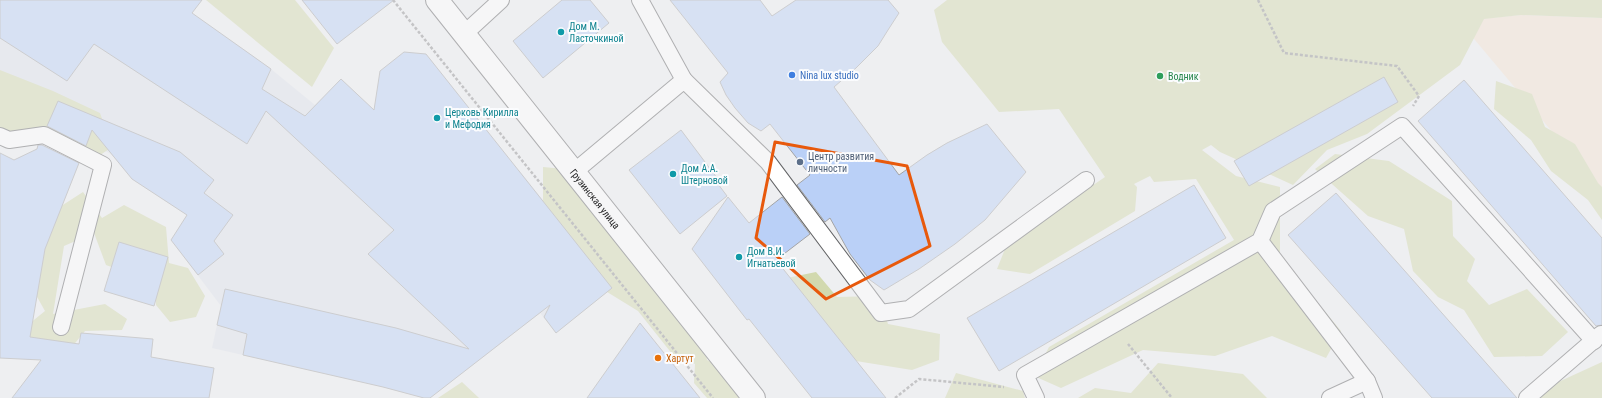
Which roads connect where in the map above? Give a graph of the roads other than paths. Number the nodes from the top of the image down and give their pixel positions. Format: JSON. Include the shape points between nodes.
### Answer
{"nodes":[{"id":1,"x":437,"y":0,"type":"edge"},
{"id":2,"x":501,"y":0,"type":"edge"},
{"id":3,"x":640,"y":0,"type":"edge"},
{"id":4,"x":464,"y":34,"type":"junction"},
{"id":5,"x":684,"y":80,"type":"junction"},
{"id":6,"x":0,"y":136,"type":"edge"},
{"id":7,"x":574,"y":172,"type":"junction"},
{"id":8,"x":1086,"y":180,"type":"dead end"},
{"id":9,"x":1260,"y":241,"type":"junction"},
{"id":10,"x":61,"y":327,"type":"dead end"},
{"id":11,"x":1598,"y":337,"type":"edge"},
{"id":12,"x":1367,"y":381,"type":"junction"},
{"id":13,"x":754,"y":398,"type":"edge"},
{"id":14,"x":1036,"y":398,"type":"edge"},
{"id":15,"x":1330,"y":398,"type":"edge"},
{"id":16,"x":1374,"y":398,"type":"edge"},
{"id":17,"x":1527,"y":398,"type":"edge"}],
"edges":[{"from":1,"to":4,"type":"street","name":"Грузинская улица"},
{"from":2,"to":4,"type":"lane"},
{"from":3,"to":5,"type":"lane"},
{"from":4,"to":7,"type":"street","name":"Грузинская улица"},
{"from":5,"to":7,"type":"lane"},
{"from":5,"to":8,"type":"lane","via":[[768,162],[881,313],[909,309]]},
{"from":6,"to":10,"type":"lane","via":[[9,140],[44,135],[103,165]]},
{"from":7,"to":13,"type":"street","name":"Грузинская улица"},
{"from":9,"to":11,"type":"lane","via":[[1274,211],[1402,126]]},
{"from":9,"to":12,"type":"lane"},
{"from":9,"to":14,"type":"lane","via":[[1025,375]]},
{"from":11,"to":17,"type":"lane"},
{"from":12,"to":15,"type":"lane"},
{"from":12,"to":16,"type":"lane"}]}
